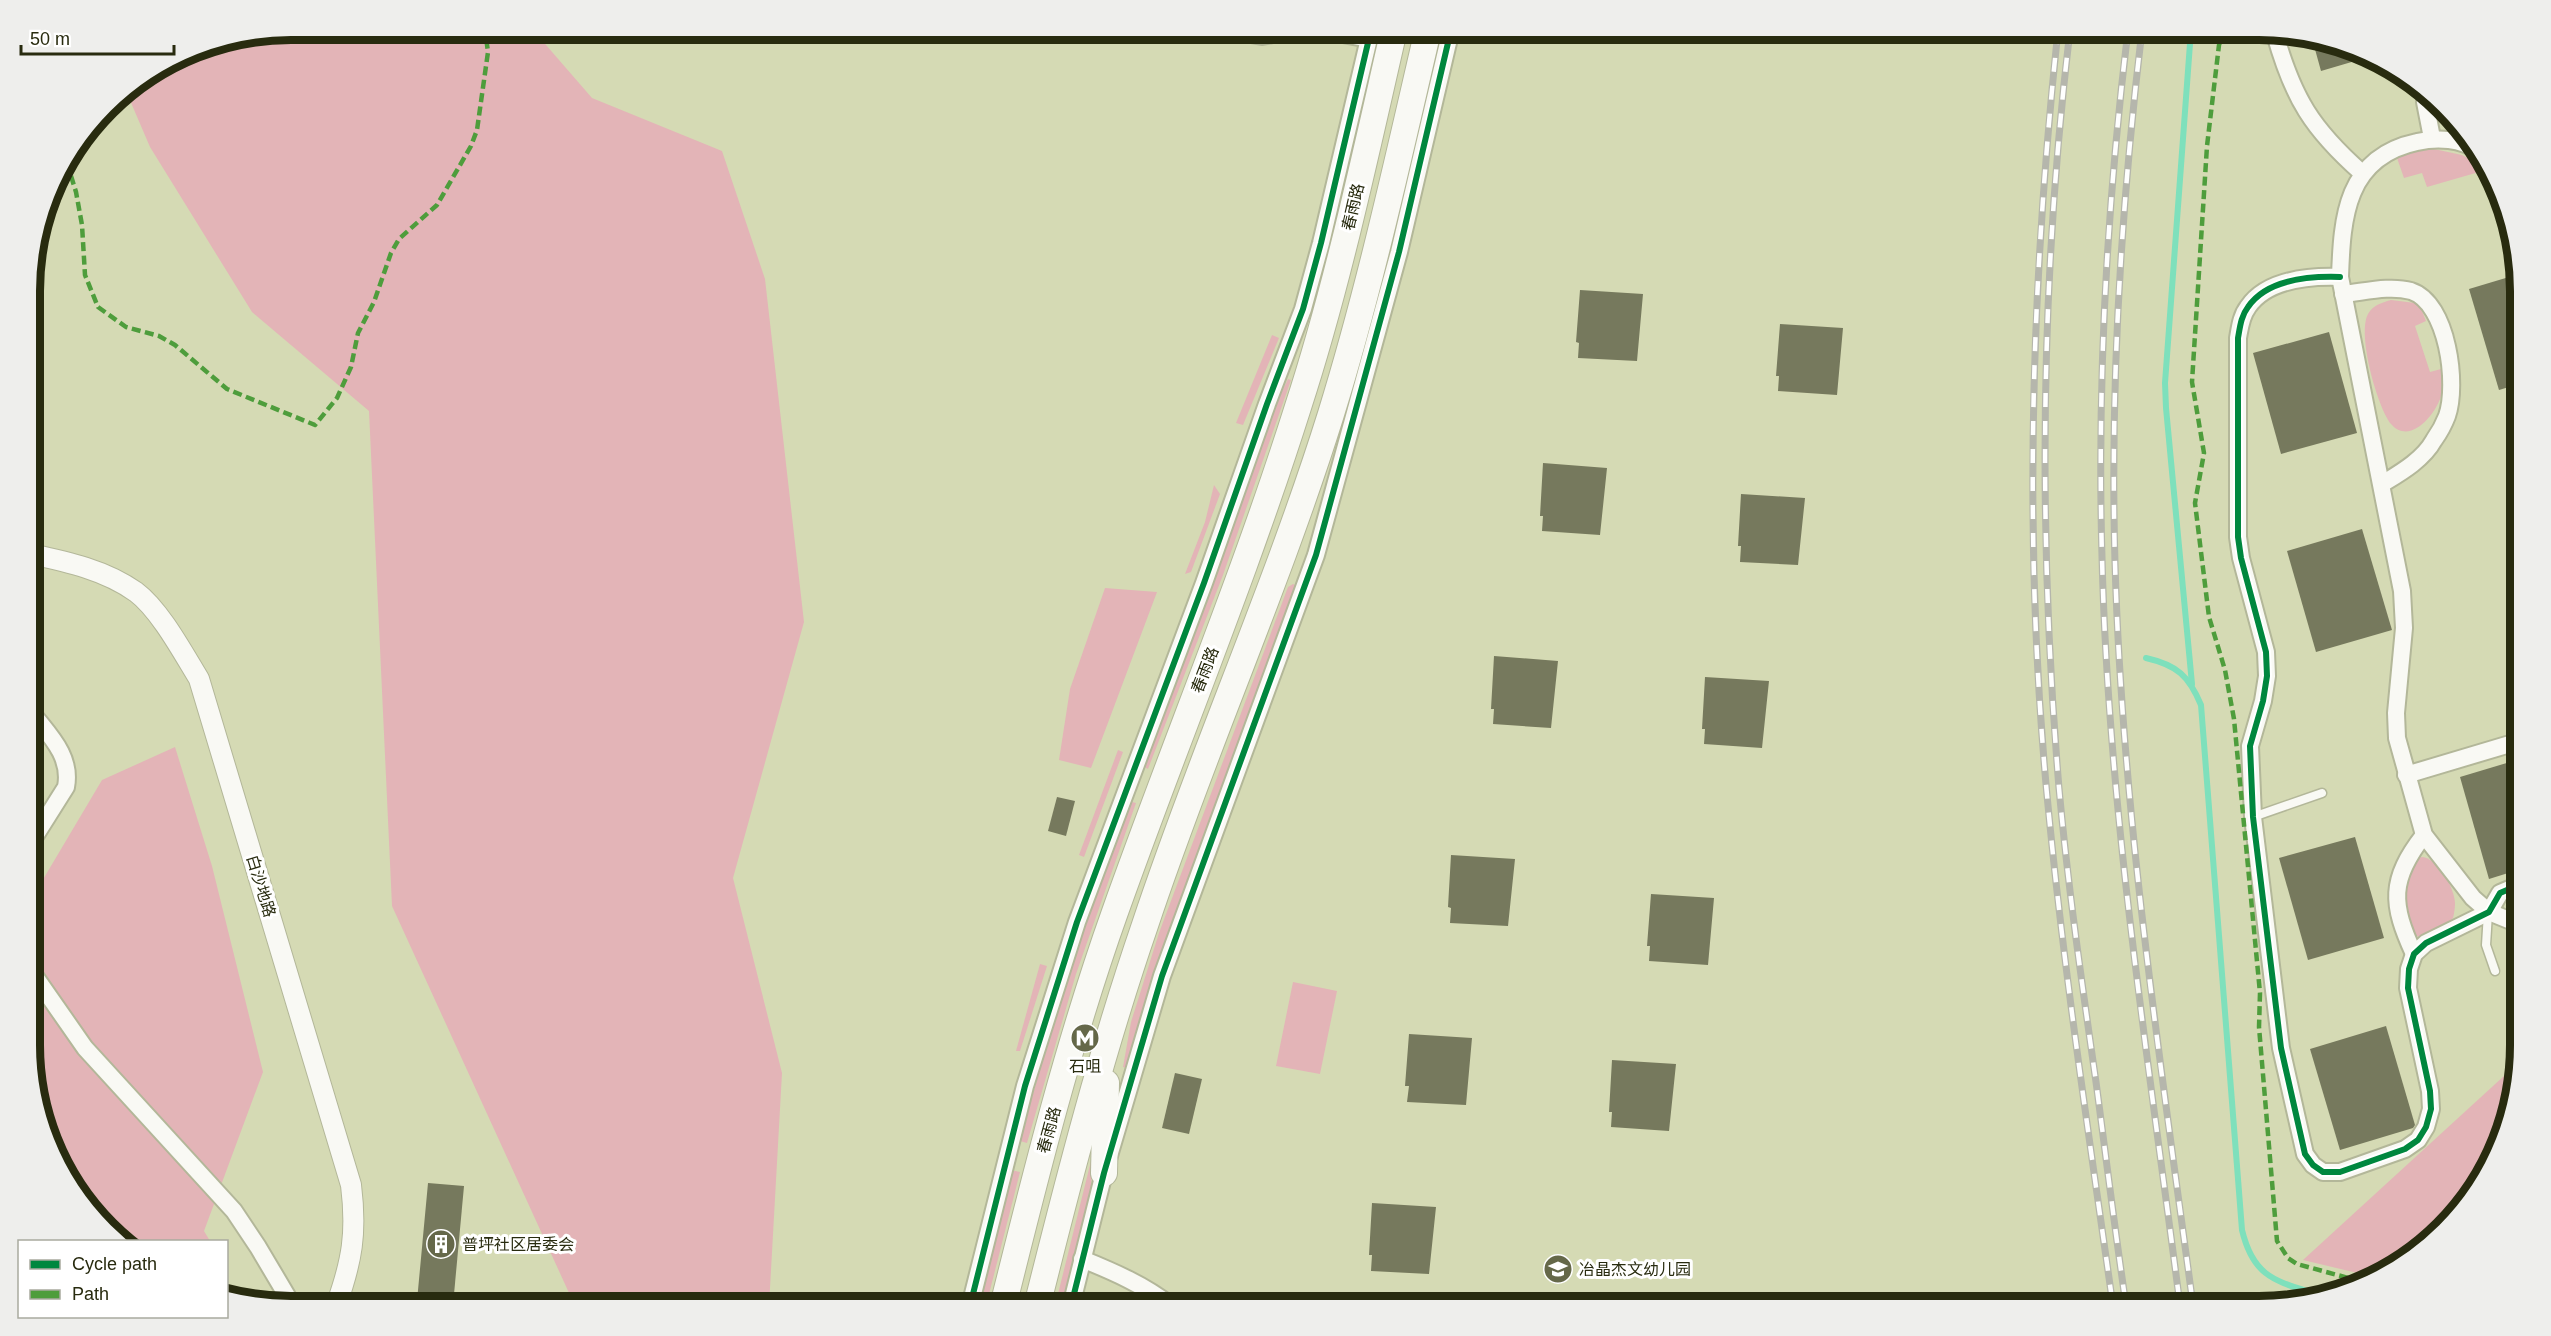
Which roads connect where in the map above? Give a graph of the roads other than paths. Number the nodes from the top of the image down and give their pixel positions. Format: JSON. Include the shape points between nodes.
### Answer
{"nodes":[{"id":1,"x":1369,"y":40,"type":"edge"},
{"id":2,"x":1392,"y":40,"type":"edge"},
{"id":3,"x":1426,"y":40,"type":"edge"},
{"id":4,"x":1449,"y":40,"type":"edge"},
{"id":5,"x":2277,"y":41,"type":"edge"},
{"id":6,"x":2425,"y":103,"type":"edge"},
{"id":7,"x":2432,"y":138,"type":"junction"},
{"id":8,"x":2462,"y":144,"type":"edge"},
{"id":9,"x":2362,"y":173,"type":"junction"},
{"id":10,"x":2340,"y":277,"type":"junction"},
{"id":11,"x":2343,"y":294,"type":"junction"},
{"id":12,"x":2382,"y":484,"type":"junction"},
{"id":13,"x":40,"y":556,"type":"edge"},
{"id":14,"x":40,"y":723,"type":"edge"},
{"id":15,"x":2510,"y":744,"type":"edge"},
{"id":16,"x":2406,"y":775,"type":"junction"},
{"id":17,"x":2322,"y":794,"type":"dead end"},
{"id":18,"x":2253,"y":817,"type":"junction"},
{"id":19,"x":40,"y":828,"type":"edge"},
{"id":20,"x":2424,"y":835,"type":"junction"},
{"id":21,"x":2510,"y":889,"type":"edge"},
{"id":22,"x":2488,"y":912,"type":"junction"},
{"id":23,"x":2510,"y":921,"type":"edge"},
{"id":24,"x":2414,"y":954,"type":"junction"},
{"id":25,"x":2495,"y":971,"type":"dead end"},
{"id":26,"x":40,"y":983,"type":"edge"},
{"id":27,"x":1108,"y":1039,"type":"junction"},
{"id":28,"x":1104,"y":1173,"type":"junction"},
{"id":29,"x":1082,"y":1259,"type":"junction"},
{"id":30,"x":287,"y":1296,"type":"edge"},
{"id":31,"x":339,"y":1296,"type":"edge"},
{"id":32,"x":972,"y":1296,"type":"edge"},
{"id":33,"x":1006,"y":1296,"type":"edge"},
{"id":34,"x":1040,"y":1296,"type":"edge"},
{"id":35,"x":1073,"y":1296,"type":"edge"},
{"id":36,"x":1158,"y":1296,"type":"edge"}],
"edges":[{"from":1,"to":32,"type":"street","via":[[1303,309],[1077,922],[1025,1086]]},
{"from":2,"to":33,"type":"main road","name":"春雨路","via":[[1342,251],[1299,405],[1248,557],[1089,991],[1044,1144]]},
{"from":3,"to":27,"type":"main road","name":"春雨路","via":[[1375,259],[1331,414],[1280,565],[1145,923]]},
{"from":4,"to":28,"type":"street","via":[[1399,252],[1305,592],[1177,932]]},
{"from":5,"to":9,"type":"street","via":[[2293,86],[2312,121]]},
{"from":6,"to":7,"type":"street"},
{"from":7,"to":8,"type":"street"},
{"from":7,"to":9,"type":"street","via":[[2405,144],[2381,156]]},
{"from":9,"to":10,"type":"street","via":[[2346,209]]},
{"from":10,"to":11,"type":"street"},
{"from":10,"to":18,"type":"street","via":[[2298,279],[2261,294],[2248,306],[2238,338],[2238,537],[2266,652],[2267,676],[2250,746]]},
{"from":11,"to":12,"type":"street"},
{"from":11,"to":12,"type":"street","via":[[2396,289],[2413,292],[2426,301],[2436,316],[2450,360],[2447,415],[2433,443],[2410,466]]},
{"from":12,"to":16,"type":"street","via":[[2402,591],[2404,628],[2396,713]]},
{"from":13,"to":31,"type":"street","name":"白沙地路","via":[[84,565],[136,592],[168,628],[199,679],[351,1185],[354,1245]]},
{"from":14,"to":19,"type":"street","via":[[58,746],[68,777],[66,787]]},
{"from":15,"to":16,"type":"street"},
{"from":16,"to":20,"type":"street"},
{"from":17,"to":18,"type":"lane"},
{"from":18,"to":24,"type":"street","via":[[2285,1069],[2305,1154],[2323,1172],[2340,1172],[2405,1149],[2418,1140],[2426,1127],[2430,1091],[2408,988]]},
{"from":20,"to":22,"type":"street"},
{"from":20,"to":24,"type":"street","via":[[2410,853],[2397,886],[2401,926]]},
{"from":21,"to":22,"type":"street","via":[[2500,893]]},
{"from":22,"to":23,"type":"street"},
{"from":22,"to":24,"type":"street","via":[[2426,943]]},
{"from":22,"to":25,"type":"lane","via":[[2486,945]]},
{"from":26,"to":30,"type":"street","via":[[85,1048],[234,1210]]},
{"from":27,"to":28,"type":"main road"},
{"from":27,"to":34,"type":"main road","name":"春雨路"},
{"from":28,"to":29,"type":"street"},
{"from":29,"to":35,"type":"street"},
{"from":29,"to":36,"type":"street","via":[[1120,1274]]}]}
